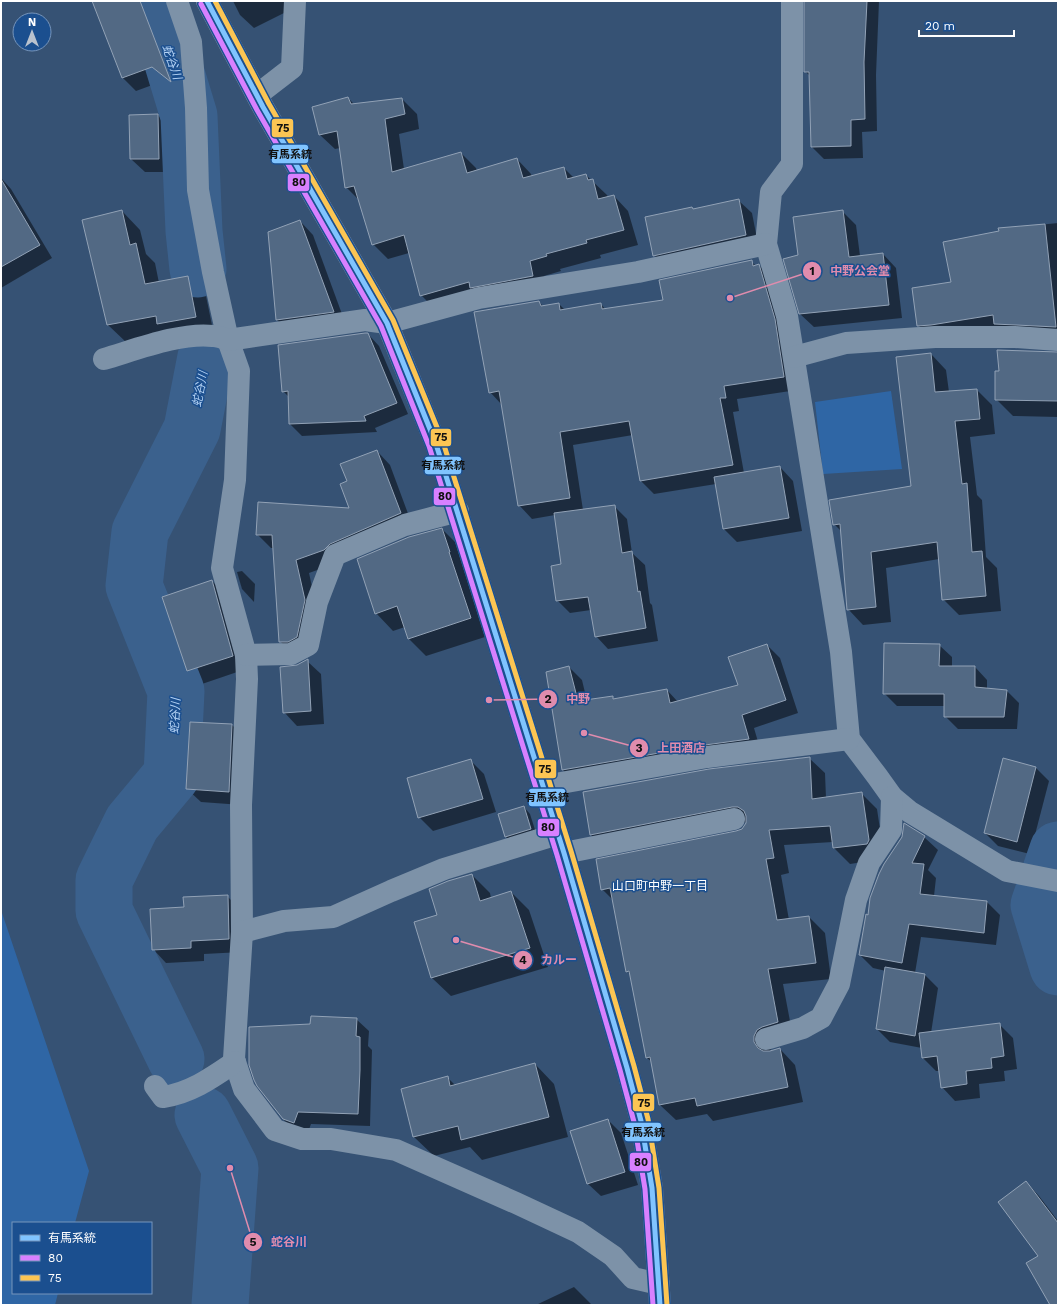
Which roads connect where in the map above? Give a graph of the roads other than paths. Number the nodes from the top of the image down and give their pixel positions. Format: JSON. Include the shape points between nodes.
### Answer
{"nodes":[{"id":1,"x":177,"y":1,"type":"edge"},
{"id":2,"x":207,"y":1,"type":"edge"},
{"id":3,"x":295,"y":1,"type":"edge"},
{"id":4,"x":792,"y":1,"type":"edge"},
{"id":5,"x":257,"y":95,"type":"junction"},
{"id":6,"x":766,"y":244,"type":"junction"},
{"id":7,"x":387,"y":323,"type":"junction"},
{"id":8,"x":228,"y":340,"type":"junction"},
{"id":9,"x":1058,"y":340,"type":"edge"},
{"id":10,"x":104,"y":358,"type":"dead end"},
{"id":11,"x":794,"y":358,"type":"junction"},
{"id":12,"x":458,"y":511,"type":"junction"},
{"id":13,"x":246,"y":655,"type":"junction"},
{"id":14,"x":849,"y":739,"type":"junction"},
{"id":15,"x":544,"y":786,"type":"junction"},
{"id":16,"x":892,"y":797,"type":"junction"},
{"id":17,"x":734,"y":819,"type":"dead end"},
{"id":18,"x":561,"y":844,"type":"junction"},
{"id":19,"x":1058,"y":881,"type":"edge"},
{"id":20,"x":242,"y":932,"type":"junction"},
{"id":21,"x":766,"y":1039,"type":"dead end"},
{"id":22,"x":235,"y":1062,"type":"junction"},
{"id":23,"x":155,"y":1086,"type":"dead end"},
{"id":24,"x":660,"y":1295,"type":"edge"}],
"edges":[{"from":1,"to":8,"type":"street","via":[[191,42],[198,190]]},
{"from":2,"to":5,"type":"main road"},
{"from":3,"to":5,"type":"street","via":[[292,68]]},
{"from":4,"to":6,"type":"street","via":[[792,164],[771,192]]},
{"from":5,"to":7,"type":"main road"},
{"from":6,"to":7,"type":"street","via":[[638,272],[479,298]]},
{"from":6,"to":11,"type":"street","via":[[787,316]]},
{"from":7,"to":8,"type":"street","via":[[365,320]]},
{"from":7,"to":12,"type":"main road","via":[[436,444]]},
{"from":8,"to":10,"type":"street","via":[[213,336],[178,338]]},
{"from":8,"to":13,"type":"street","via":[[239,371],[235,480],[222,568]]},
{"from":9,"to":11,"type":"street","via":[[935,337],[846,343]]},
{"from":11,"to":14,"type":"street","via":[[841,652]]},
{"from":12,"to":13,"type":"street","via":[[405,525],[335,554],[317,602],[308,645],[291,654]]},
{"from":12,"to":15,"type":"main road"},
{"from":13,"to":20,"type":"street","via":[[241,805]]},
{"from":14,"to":15,"type":"street","via":[[707,757]]},
{"from":14,"to":16,"type":"street"},
{"from":15,"to":18,"type":"main road"},
{"from":16,"to":19,"type":"street","via":[[910,812],[1007,871]]},
{"from":16,"to":21,"type":"street","via":[[891,830],[869,863],[856,900],[839,984],[821,1018],[803,1028]]},
{"from":17,"to":18,"type":"street"},
{"from":18,"to":20,"type":"street","via":[[444,869],[333,917],[284,921]]},
{"from":18,"to":24,"type":"main road","via":[[641,1121],[652,1188]]},
{"from":20,"to":22,"type":"street"},
{"from":22,"to":23,"type":"street","via":[[204,1083],[176,1095],[163,1097]]},
{"from":22,"to":24,"type":"street","via":[[244,1089],[275,1130],[302,1139],[331,1139],[396,1150],[578,1232],[613,1256],[633,1278]]}]}
